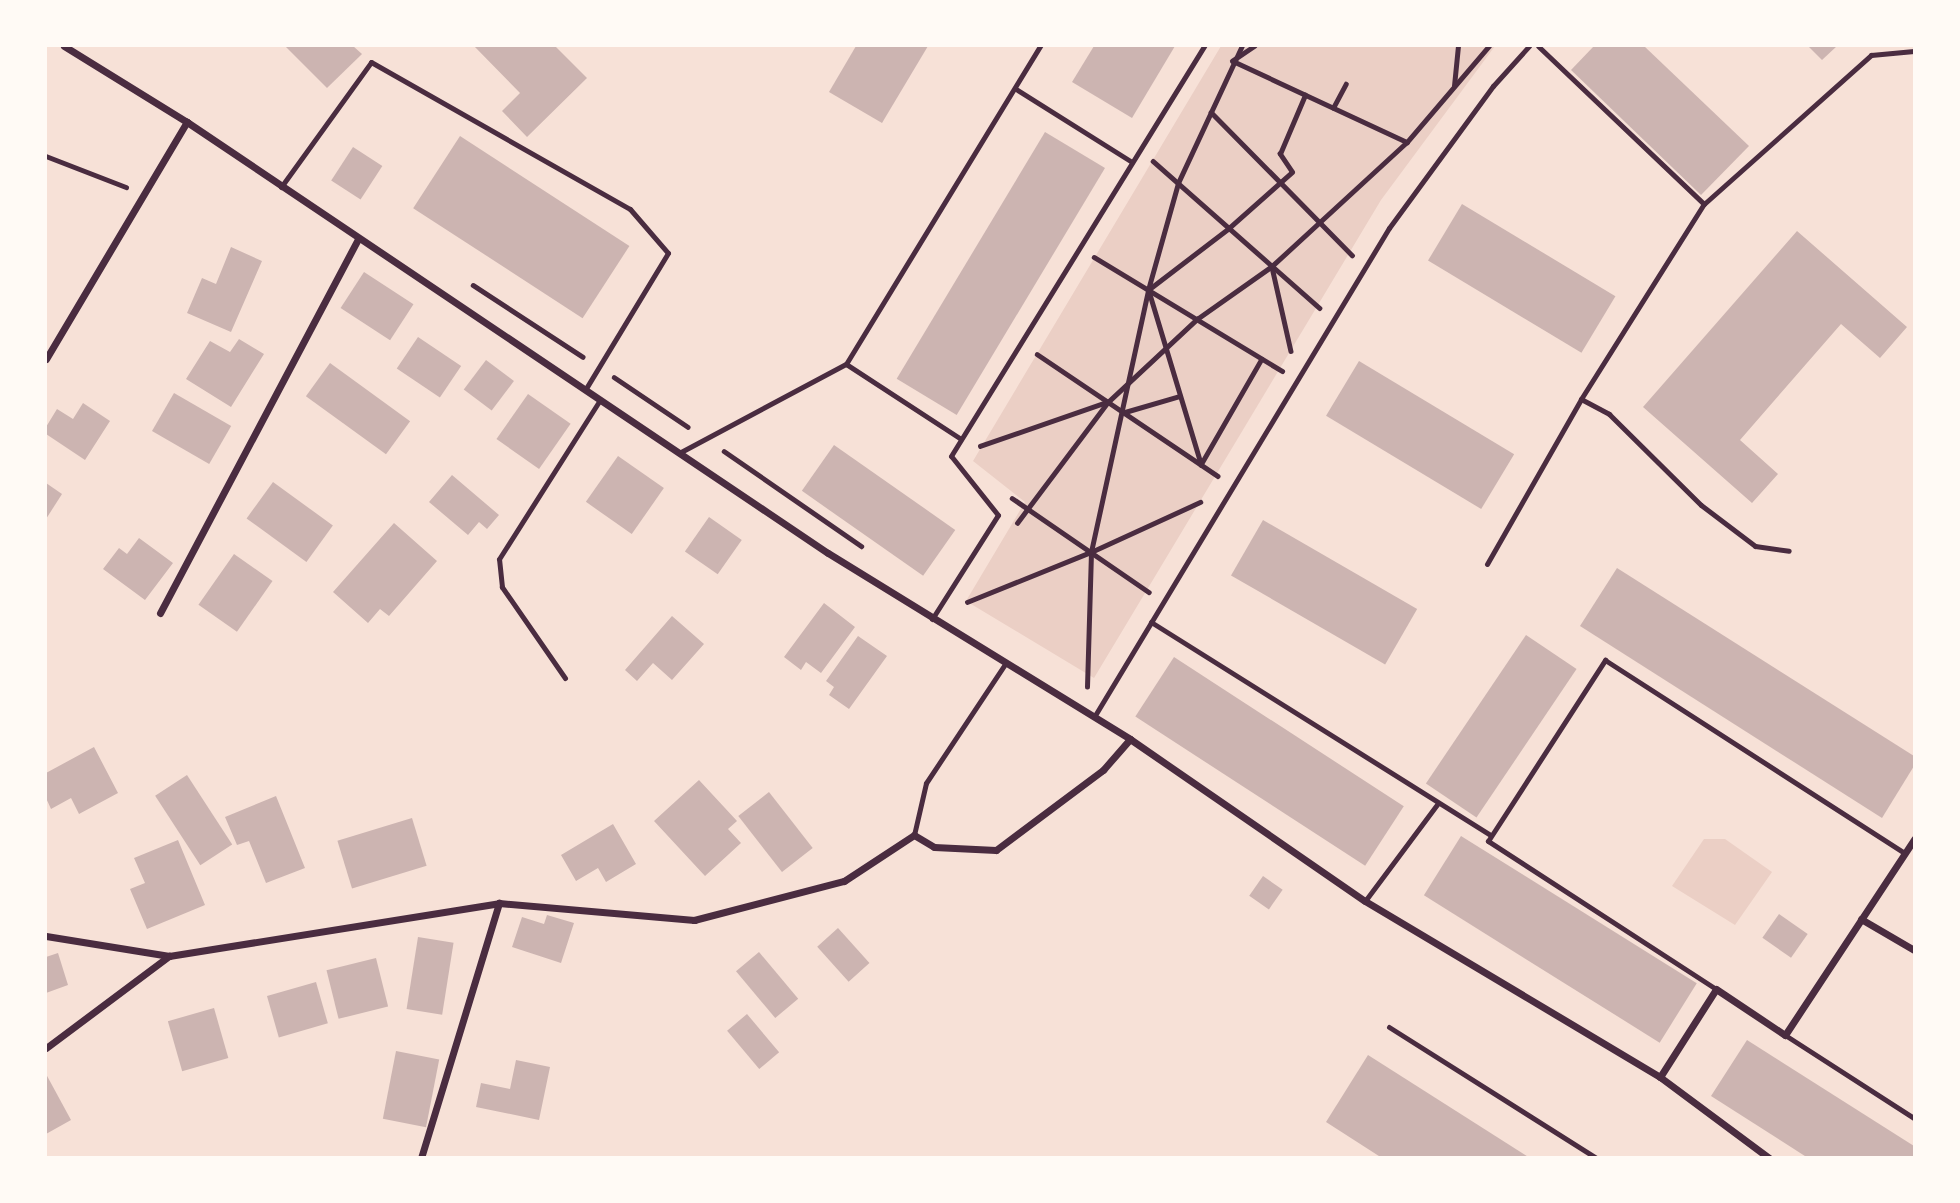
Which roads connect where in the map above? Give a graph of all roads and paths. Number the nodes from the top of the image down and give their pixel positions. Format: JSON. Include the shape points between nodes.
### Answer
{"nodes":[{"id":1,"x":64,"y":46,"type":"edge"},
{"id":2,"x":1040,"y":46,"type":"edge"},
{"id":3,"x":1203,"y":46,"type":"edge"},
{"id":4,"x":1242,"y":46,"type":"edge"},
{"id":5,"x":1255,"y":46,"type":"edge"},
{"id":6,"x":1458,"y":46,"type":"edge"},
{"id":7,"x":1489,"y":46,"type":"edge"},
{"id":8,"x":1529,"y":46,"type":"edge"},
{"id":9,"x":1538,"y":46,"type":"edge"},
{"id":10,"x":1914,"y":51,"type":"edge"},
{"id":11,"x":1233,"y":61,"type":"junction"},
{"id":12,"x":1346,"y":85,"type":"dead end"},
{"id":13,"x":1454,"y":86,"type":"junction"},
{"id":14,"x":1016,"y":89,"type":"junction"},
{"id":15,"x":1305,"y":95,"type":"junction"},
{"id":16,"x":1333,"y":108,"type":"junction"},
{"id":17,"x":1210,"y":111,"type":"junction"},
{"id":18,"x":187,"y":122,"type":"junction"},
{"id":19,"x":1407,"y":142,"type":"junction"},
{"id":20,"x":1139,"y":149,"type":"junction"},
{"id":21,"x":46,"y":156,"type":"edge"},
{"id":22,"x":1132,"y":162,"type":"junction"},
{"id":23,"x":1178,"y":183,"type":"junction"},
{"id":24,"x":1279,"y":184,"type":"junction"},
{"id":25,"x":281,"y":187,"type":"junction"},
{"id":26,"x":144,"y":194,"type":"junction"},
{"id":27,"x":1704,"y":204,"type":"junction"},
{"id":28,"x":1319,"y":223,"type":"junction"},
{"id":29,"x":1229,"y":228,"type":"junction"},
{"id":30,"x":358,"y":239,"type":"junction"},
{"id":31,"x":1078,"y":248,"type":"junction"},
{"id":32,"x":1272,"y":266,"type":"junction"},
{"id":33,"x":1365,"y":268,"type":"junction"},
{"id":34,"x":1148,"y":290,"type":"junction"},
{"id":35,"x":1197,"y":319,"type":"junction"},
{"id":36,"x":1333,"y":320,"type":"junction"},
{"id":37,"x":1020,"y":342,"type":"junction"},
{"id":38,"x":1165,"y":348,"type":"junction"},
{"id":39,"x":46,"y":359,"type":"edge"},
{"id":40,"x":1262,"y":359,"type":"junction"},
{"id":41,"x":846,"y":364,"type":"junction"},
{"id":42,"x":1297,"y":380,"type":"junction"},
{"id":43,"x":1130,"y":382,"type":"junction"},
{"id":44,"x":585,"y":390,"type":"junction"},
{"id":45,"x":1180,"y":396,"type":"junction"},
{"id":46,"x":1581,"y":399,"type":"junction"},
{"id":47,"x":600,"y":400,"type":"junction"},
{"id":48,"x":1108,"y":402,"type":"junction"},
{"id":49,"x":1124,"y":413,"type":"junction"},
{"id":50,"x":961,"y":439,"type":"junction"},
{"id":51,"x":679,"y":453,"type":"junction"},
{"id":52,"x":951,"y":456,"type":"junction"},
{"id":53,"x":1201,"y":465,"type":"junction"},
{"id":54,"x":1233,"y":487,"type":"junction"},
{"id":55,"x":1006,"y":494,"type":"dead end"},
{"id":56,"x":1028,"y":509,"type":"junction"},
{"id":57,"x":1012,"y":531,"type":"dead end"},
{"id":58,"x":1790,"y":551,"type":"dead end"},
{"id":59,"x":1091,"y":552,"type":"junction"},
{"id":60,"x":1487,"y":565,"type":"dead end"},
{"id":61,"x":1164,"y":601,"type":"junction"},
{"id":62,"x":966,"y":603,"type":"dead end"},
{"id":63,"x":160,"y":613,"type":"dead end"},
{"id":64,"x":932,"y":619,"type":"junction"},
{"id":65,"x":1151,"y":622,"type":"junction"},
{"id":66,"x":1005,"y":664,"type":"junction"},
{"id":67,"x":565,"y":678,"type":"dead end"},
{"id":68,"x":1087,"y":687,"type":"dead end"},
{"id":69,"x":1094,"y":717,"type":"junction"},
{"id":70,"x":1130,"y":739,"type":"junction"},
{"id":71,"x":1438,"y":803,"type":"junction"},
{"id":72,"x":914,"y":835,"type":"junction"},
{"id":73,"x":1490,"y":835,"type":"junction"},
{"id":74,"x":1914,"y":839,"type":"edge"},
{"id":75,"x":1905,"y":853,"type":"junction"},
{"id":76,"x":1366,"y":901,"type":"junction"},
{"id":77,"x":499,"y":903,"type":"junction"},
{"id":78,"x":1861,"y":919,"type":"junction"},
{"id":79,"x":46,"y":936,"type":"edge"},
{"id":80,"x":1914,"y":950,"type":"edge"},
{"id":81,"x":169,"y":956,"type":"junction"},
{"id":82,"x":1716,"y":989,"type":"junction"},
{"id":83,"x":1389,"y":1027,"type":"dead end"},
{"id":84,"x":1785,"y":1035,"type":"junction"},
{"id":85,"x":46,"y":1048,"type":"edge"},
{"id":86,"x":1660,"y":1077,"type":"junction"},
{"id":87,"x":1914,"y":1118,"type":"edge"},
{"id":88,"x":421,"y":1157,"type":"edge"},
{"id":89,"x":1596,"y":1157,"type":"edge"},
{"id":90,"x":1769,"y":1157,"type":"edge"}],
"edges":[{"from":1,"to":18,"type":"street"},
{"from":2,"to":14,"type":"lane"},
{"from":3,"to":20,"type":"lane"},
{"from":4,"to":11,"type":"path"},
{"from":5,"to":11,"type":"path"},
{"from":6,"to":13,"type":"path"},
{"from":7,"to":13,"type":"path"},
{"from":8,"to":33,"type":"lane","via":[[1485,97]]},
{"from":9,"to":27,"type":"lane"},
{"from":10,"to":27,"type":"lane","via":[[1871,55]]},
{"from":11,"to":15,"type":"path"},
{"from":11,"to":17,"type":"path"},
{"from":12,"to":16,"type":"path"},
{"from":13,"to":19,"type":"path"},
{"from":14,"to":22,"type":"lane"},
{"from":14,"to":41,"type":"lane"},
{"from":15,"to":16,"type":"path"},
{"from":15,"to":24,"type":"path","via":[[1280,155],[1292,172]]},
{"from":16,"to":19,"type":"path"},
{"from":17,"to":23,"type":"path"},
{"from":17,"to":24,"type":"path"},
{"from":18,"to":25,"type":"street"},
{"from":18,"to":26,"type":"street"},
{"from":19,"to":28,"type":"path"},
{"from":20,"to":22,"type":"lane"},
{"from":20,"to":23,"type":"path"},
{"from":21,"to":26,"type":"path"},
{"from":22,"to":31,"type":"lane"},
{"from":23,"to":29,"type":"path"},
{"from":23,"to":34,"type":"path"},
{"from":24,"to":28,"type":"path"},
{"from":24,"to":29,"type":"path"},
{"from":25,"to":30,"type":"street"},
{"from":25,"to":44,"type":"lane","via":[[371,62],[630,209],[668,253]]},
{"from":26,"to":39,"type":"street"},
{"from":27,"to":46,"type":"lane"},
{"from":28,"to":32,"type":"path"},
{"from":28,"to":33,"type":"path"},
{"from":29,"to":32,"type":"path"},
{"from":29,"to":34,"type":"path"},
{"from":30,"to":44,"type":"street"},
{"from":30,"to":63,"type":"street"},
{"from":31,"to":34,"type":"path"},
{"from":31,"to":37,"type":"lane"},
{"from":32,"to":35,"type":"path"},
{"from":32,"to":36,"type":"path"},
{"from":32,"to":42,"type":"path"},
{"from":33,"to":36,"type":"lane"},
{"from":34,"to":35,"type":"path"},
{"from":34,"to":38,"type":"path"},
{"from":34,"to":43,"type":"path"},
{"from":35,"to":38,"type":"path"},
{"from":35,"to":40,"type":"path"},
{"from":36,"to":42,"type":"lane"},
{"from":37,"to":48,"type":"path"},
{"from":37,"to":50,"type":"lane"},
{"from":38,"to":43,"type":"path"},
{"from":38,"to":45,"type":"path"},
{"from":40,"to":42,"type":"path"},
{"from":40,"to":53,"type":"path"},
{"from":41,"to":50,"type":"lane"},
{"from":41,"to":51,"type":"lane"},
{"from":42,"to":54,"type":"lane"},
{"from":43,"to":48,"type":"path"},
{"from":43,"to":49,"type":"path"},
{"from":44,"to":47,"type":"street"},
{"from":45,"to":49,"type":"path"},
{"from":45,"to":53,"type":"path"},
{"from":46,"to":58,"type":"lane","via":[[1609,414],[1701,506],[1755,546]]},
{"from":46,"to":60,"type":"lane"},
{"from":47,"to":51,"type":"street"},
{"from":47,"to":67,"type":"lane","via":[[499,559],[502,587]]},
{"from":48,"to":49,"type":"path"},
{"from":48,"to":52,"type":"path"},
{"from":48,"to":56,"type":"path"},
{"from":49,"to":53,"type":"path"},
{"from":49,"to":59,"type":"path"},
{"from":50,"to":52,"type":"lane"},
{"from":51,"to":64,"type":"street"},
{"from":52,"to":64,"type":"lane","via":[[998,515]]},
{"from":53,"to":54,"type":"path"},
{"from":54,"to":59,"type":"path"},
{"from":54,"to":61,"type":"lane"},
{"from":55,"to":56,"type":"path"},
{"from":56,"to":57,"type":"path"},
{"from":56,"to":59,"type":"path"},
{"from":59,"to":61,"type":"path"},
{"from":59,"to":62,"type":"path"},
{"from":59,"to":68,"type":"path"},
{"from":61,"to":65,"type":"lane"},
{"from":64,"to":66,"type":"street"},
{"from":65,"to":69,"type":"lane"},
{"from":65,"to":71,"type":"lane"},
{"from":66,"to":69,"type":"street"},
{"from":66,"to":72,"type":"lane","via":[[926,783]]},
{"from":69,"to":70,"type":"street"},
{"from":70,"to":72,"type":"street","via":[[1103,770],[996,850],[934,847]]},
{"from":70,"to":76,"type":"street"},
{"from":71,"to":73,"type":"lane"},
{"from":71,"to":76,"type":"lane"},
{"from":72,"to":77,"type":"street","via":[[844,881],[694,920]]},
{"from":73,"to":75,"type":"lane","via":[[1605,660]]},
{"from":73,"to":82,"type":"lane","via":[[1488,841]]},
{"from":74,"to":75,"type":"street"},
{"from":75,"to":78,"type":"street"},
{"from":76,"to":86,"type":"street"},
{"from":77,"to":81,"type":"street"},
{"from":77,"to":88,"type":"street"},
{"from":78,"to":80,"type":"street"},
{"from":78,"to":84,"type":"street"},
{"from":79,"to":81,"type":"street"},
{"from":81,"to":85,"type":"street"},
{"from":82,"to":84,"type":"street"},
{"from":82,"to":86,"type":"street"},
{"from":83,"to":89,"type":"lane"},
{"from":84,"to":87,"type":"lane"},
{"from":86,"to":90,"type":"street"}]}
